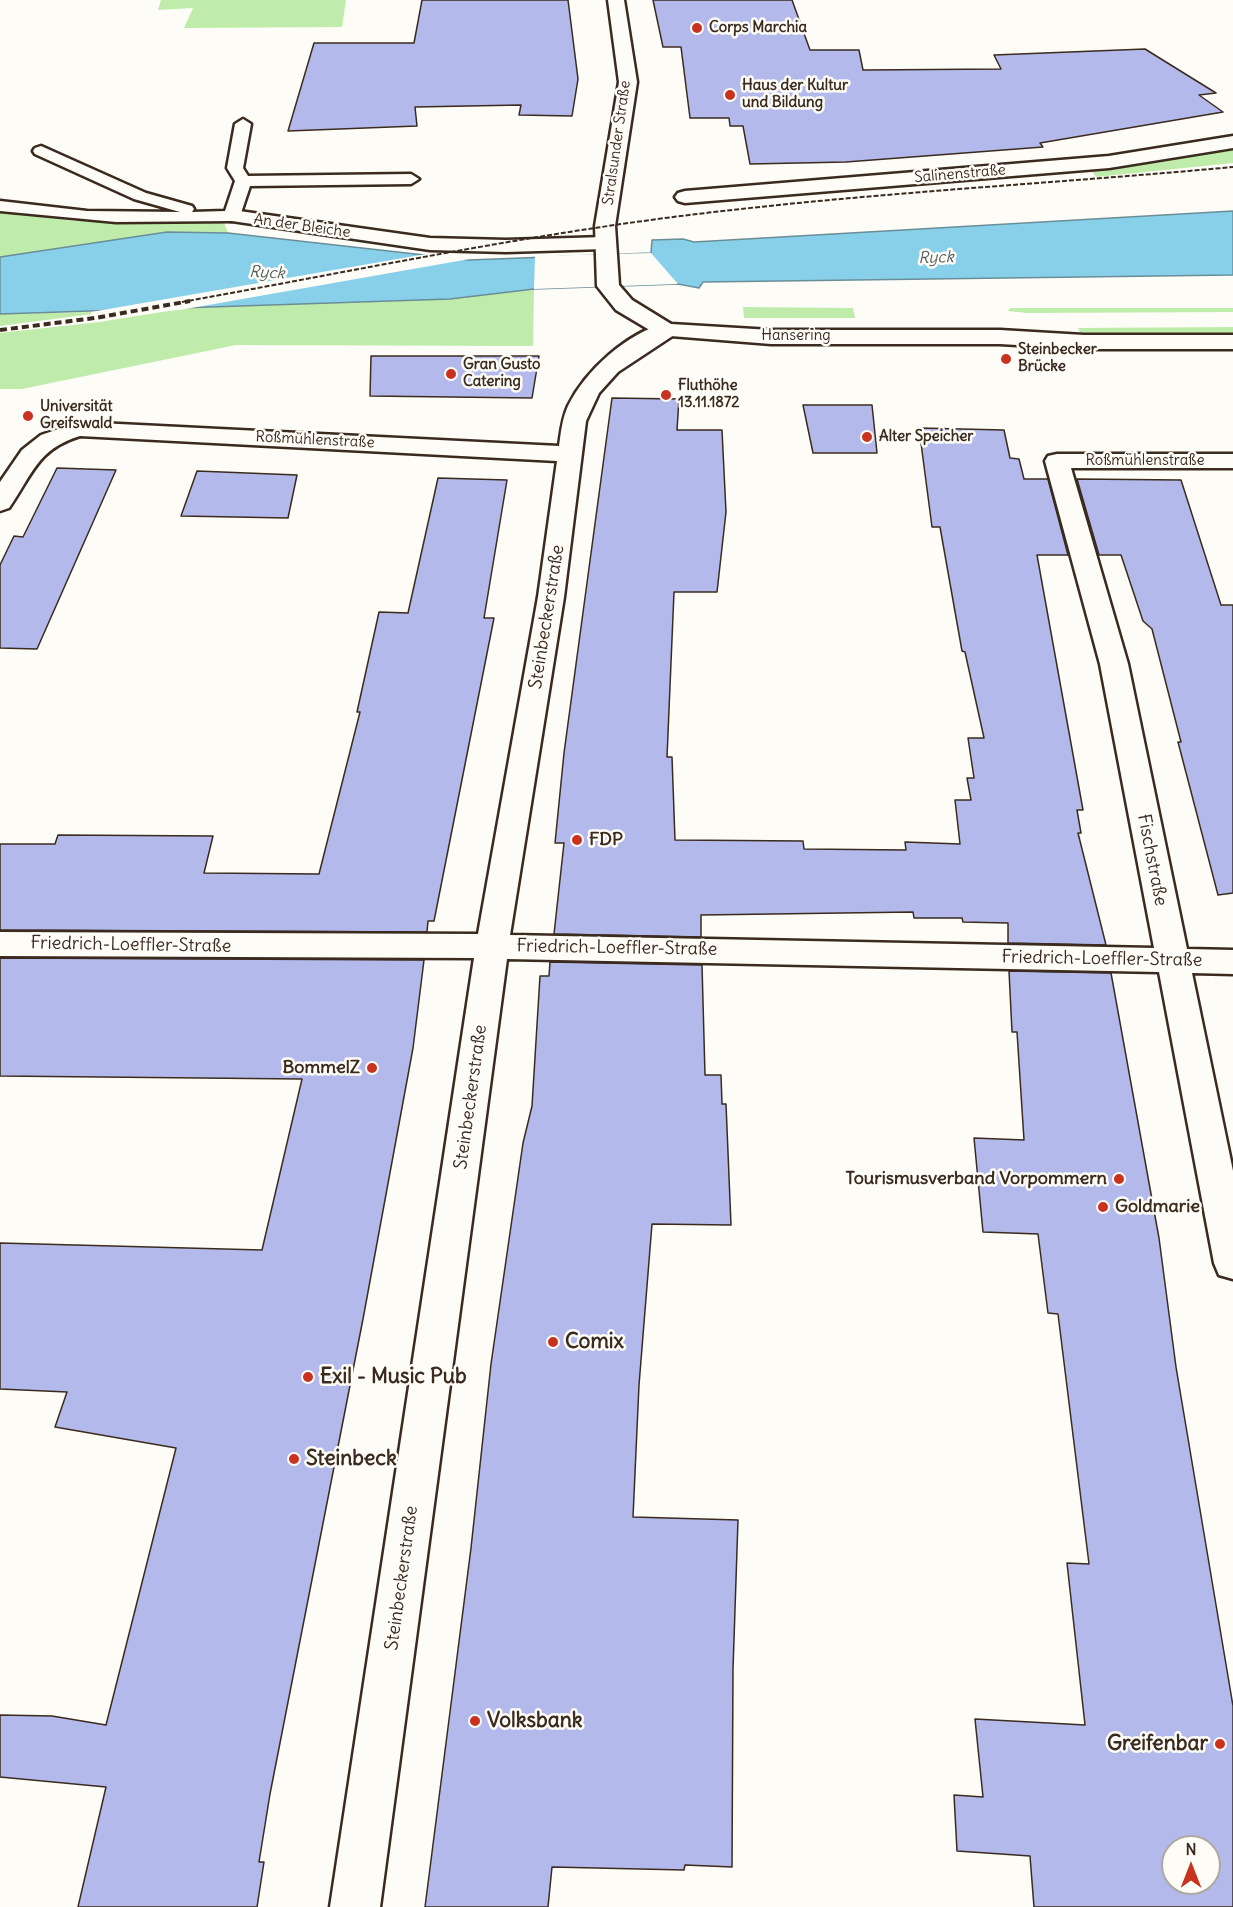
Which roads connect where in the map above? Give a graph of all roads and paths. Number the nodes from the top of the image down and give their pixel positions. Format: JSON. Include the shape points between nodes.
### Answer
{"nodes":[{"id":1,"x":616,"y":0,"type":"edge"},
{"id":2,"x":243,"y":124,"type":"dead end"},
{"id":3,"x":1233,"y":142,"type":"edge"},
{"id":4,"x":41,"y":151,"type":"dead end"},
{"id":5,"x":411,"y":179,"type":"dead end"},
{"id":6,"x":243,"y":181,"type":"junction"},
{"id":7,"x":685,"y":197,"type":"dead end"},
{"id":8,"x":0,"y":206,"type":"edge"},
{"id":9,"x":232,"y":216,"type":"junction"},
{"id":10,"x":605,"y":248,"type":"junction"},
{"id":11,"x":608,"y":286,"type":"joint"},
{"id":12,"x":1233,"y":322,"type":"edge"},
{"id":13,"x":666,"y":330,"type":"junction"},
{"id":14,"x":1000,"y":337,"type":"junction"},
{"id":15,"x":1233,"y":342,"type":"edge"},
{"id":16,"x":571,"y":454,"type":"junction"},
{"id":17,"x":1058,"y":461,"type":"joint"},
{"id":18,"x":1233,"y":461,"type":"edge"},
{"id":19,"x":0,"y":503,"type":"edge"},
{"id":20,"x":0,"y":944,"type":"edge"},
{"id":21,"x":492,"y":946,"type":"junction"},
{"id":22,"x":1172,"y":961,"type":"junction"},
{"id":23,"x":1233,"y":962,"type":"edge"},
{"id":24,"x":1233,"y":1263,"type":"edge"},
{"id":25,"x":355,"y":1907,"type":"edge"}],
"edges":[{"from":1,"to":10,"type":"street","name":"Stralsunder Straße","via":[[628,82]]},
{"from":2,"to":6,"type":"lane","via":[[235,168]]},
{"from":3,"to":7,"type":"street","name":"Salinenstraße","via":[[1109,162]]},
{"from":4,"to":9,"type":"lane","via":[[175,208]]},
{"from":5,"to":6,"type":"lane"},
{"from":6,"to":9,"type":"lane"},
{"from":8,"to":9,"type":"lane","name":"An der Bleiche","via":[[83,218]]},
{"from":9,"to":10,"type":"street","name":"An der Bleiche","via":[[430,244]]},
{"from":10,"to":11,"type":"street","name":"Stralsunder Straße"},
{"from":11,"to":13,"type":"street","name":"Hansering","via":[[624,305]]},
{"from":12,"to":14,"type":"street","name":"Hansering","via":[[1076,323]]},
{"from":13,"to":14,"type":"street","name":"Hansering","via":[[771,337]]},
{"from":13,"to":16,"type":"street","name":"Steinbeckerstraße","via":[[633,347],[591,386],[574,421]]},
{"from":14,"to":15,"type":"street","name":"Hansering","via":[[1084,342]]},
{"from":16,"to":19,"type":"street","name":"Roßmühlenstraße","via":[[145,426],[99,428],[60,433],[33,449]]},
{"from":16,"to":21,"type":"street","name":"Steinbeckerstraße"},
{"from":17,"to":18,"type":"street","name":"Roßmühlenstraße"},
{"from":17,"to":22,"type":"street","name":"Fischstraße","via":[[1114,664]]},
{"from":20,"to":21,"type":"street","name":"Friedrich-Loeffler-Straße"},
{"from":21,"to":22,"type":"street","name":"Friedrich-Loeffler-Straße"},
{"from":21,"to":25,"type":"street","name":"Steinbeckerstraße"},
{"from":22,"to":23,"type":"street","name":"Friedrich-Loeffler-Straße"},
{"from":22,"to":24,"type":"street","name":"Fischstraße"}]}
